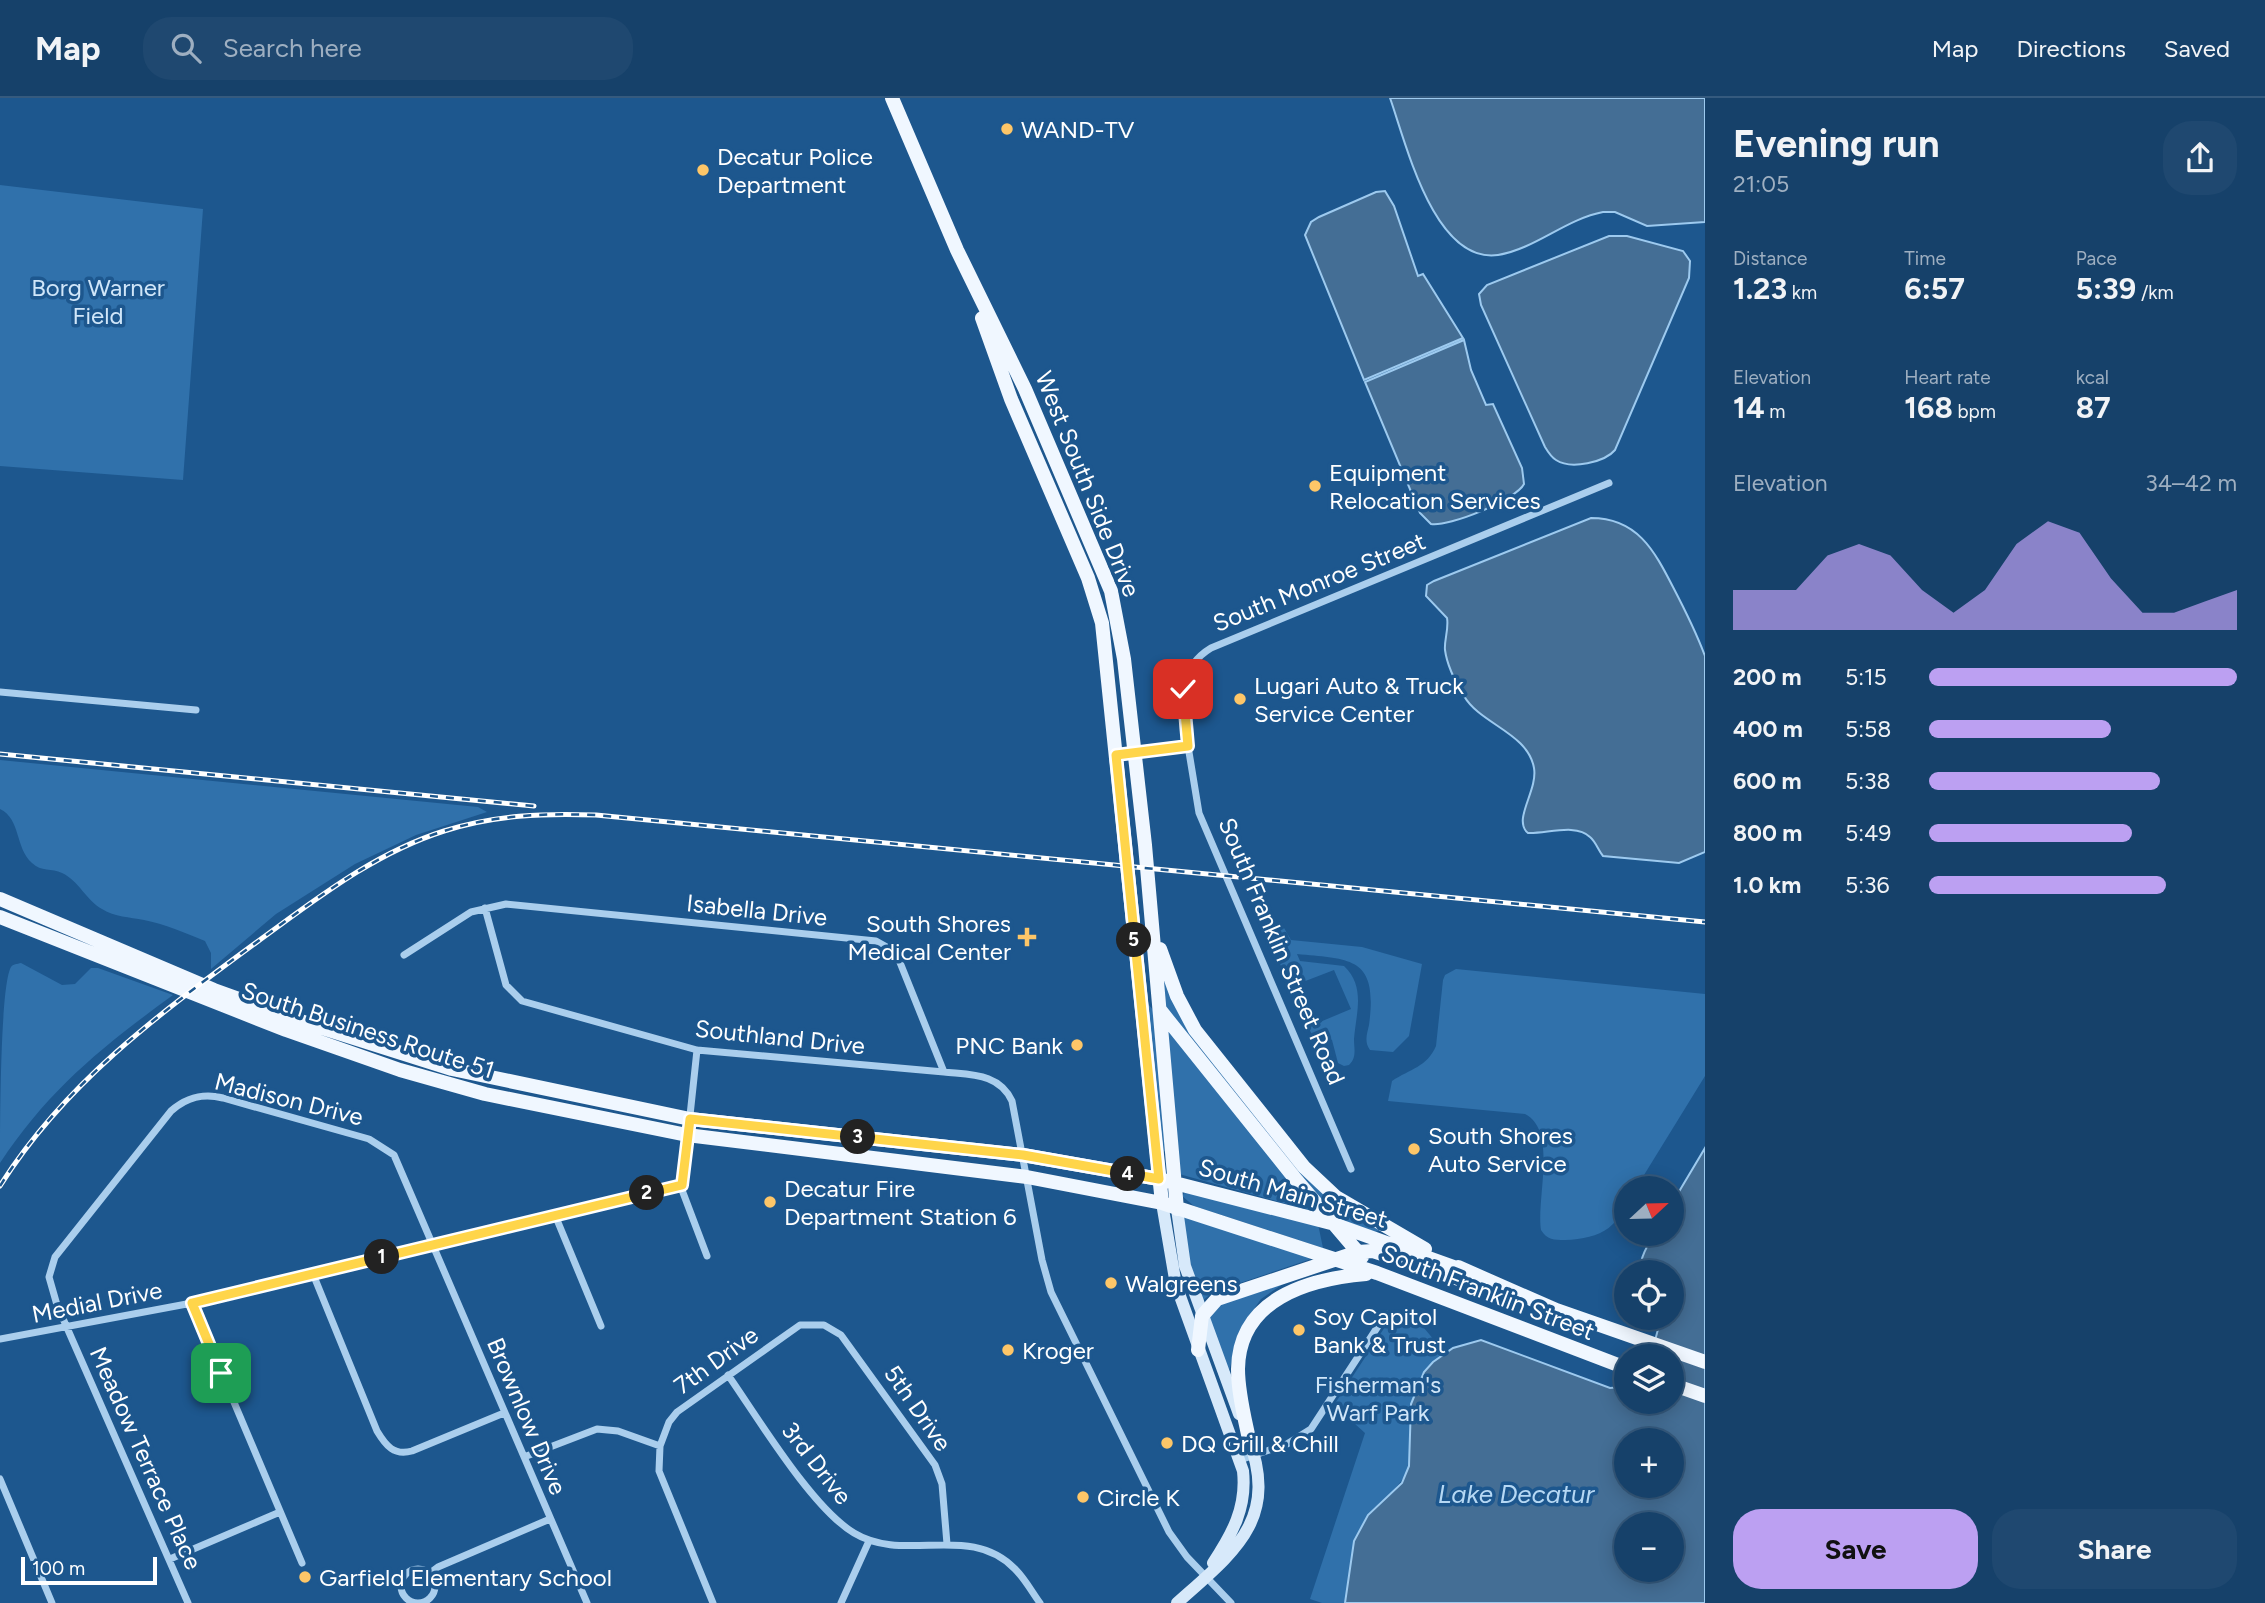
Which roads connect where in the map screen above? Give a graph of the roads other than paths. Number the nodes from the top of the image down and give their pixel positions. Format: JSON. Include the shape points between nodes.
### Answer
{"nodes":[{"id":1,"x":892,"y":98,"type":"edge"},
{"id":2,"x":957,"y":250,"type":"junction"},
{"id":3,"x":1609,"y":482,"type":"dead end"},
{"id":4,"x":0,"y":692,"type":"edge"},
{"id":5,"x":196,"y":710,"type":"dead end"},
{"id":6,"x":1188,"y":746,"type":"junction"},
{"id":7,"x":1134,"y":753,"type":"junction"},
{"id":8,"x":1116,"y":755,"type":"junction"},
{"id":9,"x":1147,"y":884,"type":"junction"},
{"id":10,"x":0,"y":899,"type":"edge"},
{"id":11,"x":485,"y":908,"type":"junction"},
{"id":12,"x":0,"y":917,"type":"edge"},
{"id":13,"x":404,"y":955,"type":"dead end"},
{"id":14,"x":1136,"y":964,"type":"junction"},
{"id":15,"x":1159,"y":1009,"type":"junction"},
{"id":16,"x":697,"y":1050,"type":"junction"},
{"id":17,"x":944,"y":1072,"type":"junction"},
{"id":18,"x":690,"y":1119,"type":"junction"},
{"id":19,"x":687,"y":1135,"type":"junction"},
{"id":20,"x":1023,"y":1155,"type":"junction"},
{"id":21,"x":1351,"y":1169,"type":"dead end"},
{"id":22,"x":1027,"y":1177,"type":"junction"},
{"id":23,"x":1159,"y":1179,"type":"junction"},
{"id":24,"x":1174,"y":1183,"type":"junction"},
{"id":25,"x":682,"y":1185,"type":"junction"},
{"id":26,"x":1162,"y":1203,"type":"junction"},
{"id":27,"x":1177,"y":1209,"type":"junction"},
{"id":28,"x":555,"y":1215,"type":"junction"},
{"id":29,"x":1331,"y":1223,"type":"junction"},
{"id":30,"x":432,"y":1244,"type":"junction"},
{"id":31,"x":1358,"y":1252,"type":"junction"},
{"id":32,"x":707,"y":1256,"type":"dead end"},
{"id":33,"x":1334,"y":1260,"type":"junction"},
{"id":34,"x":1465,"y":1271,"type":"junction"},
{"id":35,"x":1377,"y":1273,"type":"junction"},
{"id":36,"x":313,"y":1274,"type":"junction"},
{"id":37,"x":192,"y":1303,"type":"junction"},
{"id":38,"x":1556,"y":1310,"type":"junction"},
{"id":39,"x":1386,"y":1314,"type":"dead end"},
{"id":40,"x":1202,"y":1316,"type":"junction"},
{"id":41,"x":812,"y":1323,"type":"joint"},
{"id":42,"x":601,"y":1326,"type":"dead end"},
{"id":43,"x":67,"y":1328,"type":"junction"},
{"id":44,"x":0,"y":1339,"type":"edge"},
{"id":45,"x":1198,"y":1350,"type":"junction"},
{"id":46,"x":1705,"y":1362,"type":"edge"},
{"id":47,"x":1614,"y":1364,"type":"edge"},
{"id":48,"x":728,"y":1376,"type":"junction"},
{"id":49,"x":1684,"y":1389,"type":"edge"},
{"id":50,"x":1705,"y":1396,"type":"edge"},
{"id":51,"x":504,"y":1412,"type":"junction"},
{"id":52,"x":660,"y":1446,"type":"junction"},
{"id":53,"x":1252,"y":1450,"type":"junction"},
{"id":54,"x":524,"y":1457,"type":"junction"},
{"id":55,"x":1240,"y":1460,"type":"junction"},
{"id":56,"x":0,"y":1479,"type":"edge"},
{"id":57,"x":280,"y":1512,"type":"junction"},
{"id":58,"x":551,"y":1519,"type":"junction"},
{"id":59,"x":869,"y":1541,"type":"junction"},
{"id":60,"x":947,"y":1544,"type":"junction"},
{"id":61,"x":170,"y":1559,"type":"junction"},
{"id":62,"x":302,"y":1563,"type":"dead end"},
{"id":63,"x":430,"y":1573,"type":"junction"},
{"id":64,"x":1205,"y":1575,"type":"junction"},
{"id":65,"x":52,"y":1603,"type":"edge"},
{"id":66,"x":188,"y":1603,"type":"edge"},
{"id":67,"x":587,"y":1603,"type":"edge"},
{"id":68,"x":713,"y":1603,"type":"edge"},
{"id":69,"x":841,"y":1603,"type":"edge"},
{"id":70,"x":1040,"y":1603,"type":"edge"},
{"id":71,"x":1177,"y":1603,"type":"edge"},
{"id":72,"x":1231,"y":1603,"type":"edge"}],
"edges":[{"from":1,"to":2,"type":"main road","name":"West South Side Drive"},
{"from":2,"to":7,"type":"main road","name":"West South Side Drive","via":[[1025,389],[1111,591]]},
{"from":2,"to":8,"type":"main road","name":"West South Side Drive","via":[[1011,398],[1096,599],[1105,637]]},
{"from":3,"to":6,"type":"street","name":"South Monroe Street","via":[[1201,654],[1184,678]]},
{"from":4,"to":5,"type":"street"},
{"from":6,"to":7,"type":"street"},
{"from":6,"to":21,"type":"street","name":"South Franklin Street Road","via":[[1199,813]]},
{"from":7,"to":8,"type":"street"},
{"from":7,"to":9,"type":"main road","name":"West South Side Drive"},
{"from":8,"to":14,"type":"main road","name":"West South Side Drive"},
{"from":9,"to":15,"type":"main road","name":"West South Side Drive"},
{"from":9,"to":34,"type":"main road","via":[[1163,958],[1189,1020],[1304,1167],[1336,1197]]},
{"from":10,"to":18,"type":"main road","name":"South Business Route 51","via":[[214,990],[408,1056]]},
{"from":11,"to":13,"type":"street","via":[[471,912]]},
{"from":11,"to":16,"type":"street","name":"Southland Drive","via":[[502,974],[515,997]]},
{"from":11,"to":17,"type":"street","name":"Isabella Drive","via":[[515,905],[882,944],[899,960]]},
{"from":12,"to":19,"type":"main road","name":"South Business Route 51","via":[[400,1070],[497,1097]]},
{"from":14,"to":15,"type":"main road"},
{"from":14,"to":23,"type":"main road","name":"West South Side Drive"},
{"from":15,"to":24,"type":"main road","name":"West South Side Drive"},
{"from":15,"to":29,"type":"main road"},
{"from":16,"to":17,"type":"street","name":"Southland Drive"},
{"from":16,"to":18,"type":"street"},
{"from":17,"to":20,"type":"street","name":"Southland Drive","via":[[989,1078],[1005,1089],[1012,1101]]},
{"from":18,"to":19,"type":"street"},
{"from":18,"to":20,"type":"main road","name":"South Business Route 51"},
{"from":19,"to":22,"type":"main road","name":"South Business Route 51"},
{"from":19,"to":25,"type":"street"},
{"from":20,"to":22,"type":"street","name":"Southland Drive"},
{"from":20,"to":23,"type":"main road","name":"South Main Street"},
{"from":22,"to":26,"type":"main road","name":"South Main Street"},
{"from":22,"to":64,"type":"street","name":"Southland Drive","via":[[1055,1303],[1165,1525]]},
{"from":23,"to":24,"type":"main road","name":"South Main Street"},
{"from":23,"to":26,"type":"main road"},
{"from":24,"to":27,"type":"main road","name":"West South Side Drive"},
{"from":24,"to":29,"type":"main road","name":"South Main Street"},
{"from":25,"to":28,"type":"street","name":"Medial Drive"},
{"from":25,"to":32,"type":"street"},
{"from":26,"to":27,"type":"main road","name":"South Main Street"},
{"from":26,"to":45,"type":"street","via":[[1176,1286]]},
{"from":27,"to":33,"type":"main road","name":"South Main Street"},
{"from":27,"to":40,"type":"street","via":[[1185,1266]]},
{"from":28,"to":30,"type":"street","name":"Medial Drive"},
{"from":28,"to":42,"type":"street"},
{"from":29,"to":31,"type":"main road"},
{"from":29,"to":34,"type":"main road","name":"South Main Street"},
{"from":30,"to":36,"type":"street","name":"Medial Drive"},
{"from":30,"to":43,"type":"street","name":"Madison Drive","via":[[396,1160],[381,1144],[218,1097],[197,1096],[171,1111],[52,1262],[50,1284]]},
{"from":30,"to":51,"type":"street","name":"Brownlow Drive"},
{"from":31,"to":33,"type":"main road"},
{"from":31,"to":35,"type":"main road"},
{"from":31,"to":38,"type":"main road","via":[[1373,1251]]},
{"from":33,"to":35,"type":"main road","name":"South Franklin Street"},
{"from":33,"to":40,"type":"main road","via":[[1224,1296]]},
{"from":34,"to":38,"type":"main road"},
{"from":35,"to":47,"type":"main road","name":"South Franklin Street"},
{"from":35,"to":53,"type":"main road","via":[[1332,1277],[1296,1289],[1272,1301],[1254,1318],[1238,1368]]},
{"from":36,"to":37,"type":"street","name":"Medial Drive"},
{"from":36,"to":51,"type":"street","via":[[377,1432],[391,1449],[412,1451]]},
{"from":37,"to":43,"type":"street","name":"Medial Drive"},
{"from":37,"to":57,"type":"street"},
{"from":38,"to":46,"type":"main road"},
{"from":39,"to":53,"type":"street","via":[[1311,1429],[1297,1439]]},
{"from":40,"to":45,"type":"main road"},
{"from":40,"to":53,"type":"street"},
{"from":41,"to":48,"type":"street","name":"7th Drive","via":[[794,1328]]},
{"from":41,"to":60,"type":"street","name":"5th Drive","via":[[830,1327],[846,1341],[935,1465],[944,1499]]},
{"from":43,"to":44,"type":"street","name":"Medial Drive"},
{"from":43,"to":61,"type":"street","name":"Meadow Terrace Place"},
{"from":45,"to":55,"type":"street"},
{"from":48,"to":52,"type":"street","name":"7th Drive","via":[[677,1412]]},
{"from":48,"to":59,"type":"street","name":"3rd Drive","via":[[826,1511]]},
{"from":49,"to":50,"type":"main road"},
{"from":51,"to":54,"type":"street","name":"Brownlow Drive"},
{"from":52,"to":54,"type":"street","via":[[618,1431],[597,1429]]},
{"from":52,"to":68,"type":"street","name":"7th Drive","via":[[661,1479]]},
{"from":53,"to":55,"type":"street"},
{"from":53,"to":64,"type":"street","via":[[1259,1494],[1254,1518],[1237,1549]]},
{"from":54,"to":58,"type":"street","name":"Brownlow Drive"},
{"from":55,"to":64,"type":"street","via":[[1244,1483],[1239,1517]]},
{"from":56,"to":65,"type":"street"},
{"from":57,"to":61,"type":"street"},
{"from":57,"to":62,"type":"street"},
{"from":58,"to":63,"type":"street"},
{"from":58,"to":67,"type":"street","name":"Brownlow Drive"},
{"from":59,"to":60,"type":"street","name":"3rd Drive","via":[[895,1547]]},
{"from":59,"to":69,"type":"street"},
{"from":60,"to":70,"type":"street","name":"3rd Drive","via":[[969,1544],[1001,1558],[1015,1568]]},
{"from":61,"to":66,"type":"street","name":"Meadow Terrace Place"},
{"from":63,"to":63,"type":"street","via":[[414,1569],[405,1575],[402,1590],[408,1599],[418,1603],[432,1594],[435,1583]]},
{"from":64,"to":71,"type":"street"},
{"from":64,"to":72,"type":"street","name":"Southland Drive"}]}
